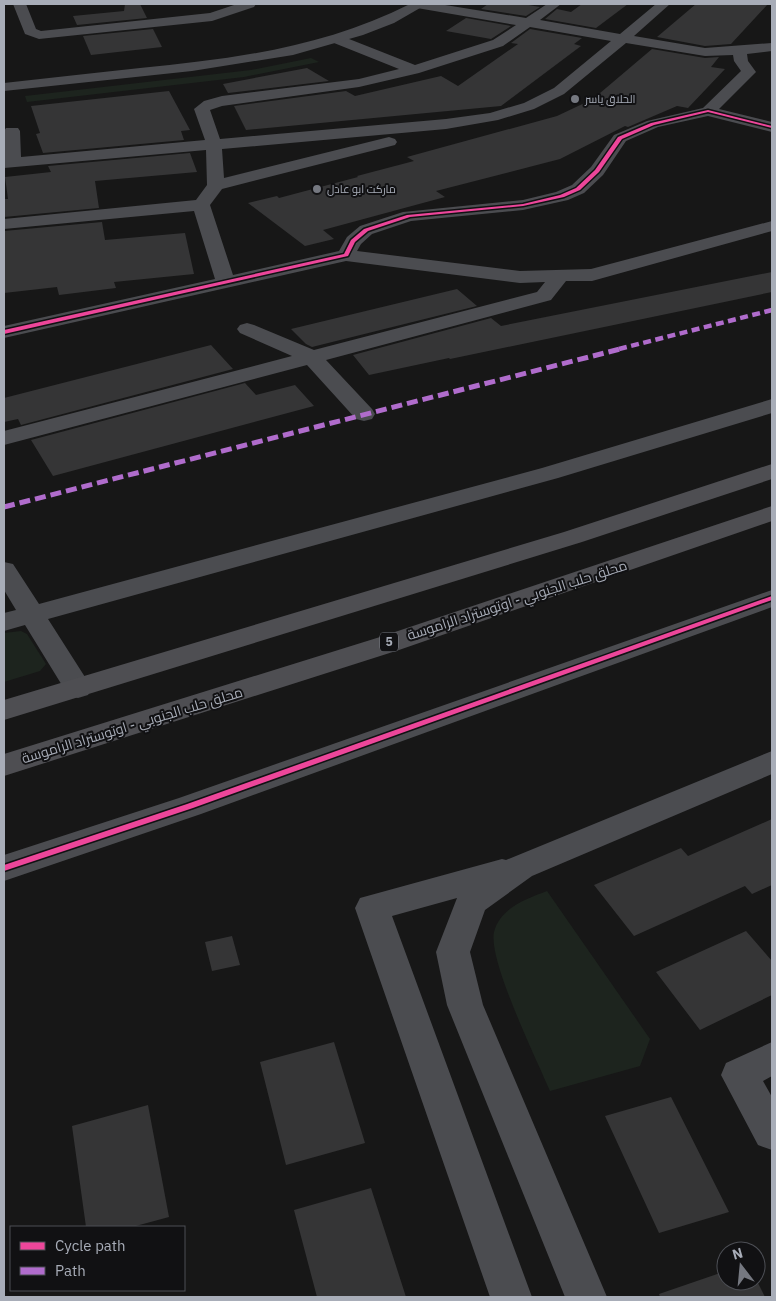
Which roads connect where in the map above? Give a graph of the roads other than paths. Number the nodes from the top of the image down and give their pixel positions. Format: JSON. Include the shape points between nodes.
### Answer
{"nodes":[{"id":1,"x":20,"y":4,"type":"edge"},
{"id":2,"x":248,"y":4,"type":"edge"},
{"id":3,"x":396,"y":4,"type":"edge"},
{"id":4,"x":419,"y":4,"type":"edge"},
{"id":5,"x":555,"y":4,"type":"edge"},
{"id":6,"x":664,"y":4,"type":"edge"},
{"id":7,"x":531,"y":22,"type":"junction"},
{"id":8,"x":623,"y":38,"type":"junction"},
{"id":9,"x":339,"y":40,"type":"junction"},
{"id":10,"x":772,"y":47,"type":"edge"},
{"id":11,"x":739,"y":51,"type":"junction"},
{"id":12,"x":414,"y":70,"type":"junction"},
{"id":13,"x":100,"y":73,"type":"junction"},
{"id":14,"x":4,"y":80,"type":"edge"},
{"id":15,"x":4,"y":87,"type":"edge"},
{"id":16,"x":708,"y":111,"type":"junction"},
{"id":17,"x":492,"y":117,"type":"junction"},
{"id":18,"x":772,"y":127,"type":"edge"},
{"id":19,"x":12,"y":131,"type":"dead end"},
{"id":20,"x":214,"y":144,"type":"junction"},
{"id":21,"x":8,"y":162,"type":"edge"},
{"id":22,"x":216,"y":185,"type":"junction"},
{"id":23,"x":201,"y":205,"type":"junction"},
{"id":24,"x":4,"y":224,"type":"edge"},
{"id":25,"x":772,"y":226,"type":"edge"},
{"id":26,"x":346,"y":255,"type":"junction"},
{"id":27,"x":560,"y":276,"type":"junction"},
{"id":28,"x":226,"y":282,"type":"junction"},
{"id":29,"x":247,"y":329,"type":"dead end"},
{"id":30,"x":4,"y":332,"type":"edge"},
{"id":31,"x":312,"y":357,"type":"junction"},
{"id":32,"x":772,"y":406,"type":"edge"},
{"id":33,"x":364,"y":414,"type":"dead end"},
{"id":34,"x":4,"y":438,"type":"edge"},
{"id":35,"x":772,"y":471,"type":"edge"},
{"id":36,"x":772,"y":513,"type":"edge"},
{"id":37,"x":4,"y":570,"type":"edge"},
{"id":38,"x":772,"y":598,"type":"edge"},
{"id":39,"x":31,"y":615,"type":"junction"},
{"id":40,"x":4,"y":622,"type":"edge"},
{"id":41,"x":78,"y":688,"type":"junction"},
{"id":42,"x":4,"y":710,"type":"edge"},
{"id":43,"x":772,"y":762,"type":"edge"},
{"id":44,"x":4,"y":765,"type":"edge"},
{"id":45,"x":521,"y":867,"type":"junction"},
{"id":46,"x":4,"y":868,"type":"edge"},
{"id":47,"x":772,"y":1058,"type":"edge"},
{"id":48,"x":772,"y":1132,"type":"edge"},
{"id":49,"x":511,"y":1297,"type":"edge"},
{"id":50,"x":586,"y":1297,"type":"edge"}],
"edges":[{"from":1,"to":2,"type":"street","via":[[30,31],[39,35],[212,17]]},
{"from":3,"to":13,"type":"street","via":[[345,26],[294,42],[224,56]]},
{"from":4,"to":7,"type":"street"},
{"from":4,"to":9,"type":"street","via":[[392,19]]},
{"from":5,"to":7,"type":"street"},
{"from":6,"to":8,"type":"street"},
{"from":7,"to":8,"type":"street"},
{"from":7,"to":12,"type":"street","via":[[498,43]]},
{"from":8,"to":11,"type":"street","via":[[705,52]]},
{"from":8,"to":17,"type":"street","via":[[559,91],[529,106]]},
{"from":9,"to":12,"type":"street"},
{"from":9,"to":13,"type":"street","via":[[227,64]]},
{"from":10,"to":11,"type":"street"},
{"from":11,"to":16,"type":"street","via":[[749,72]]},
{"from":12,"to":20,"type":"street","via":[[359,84],[209,104],[202,109]]},
{"from":13,"to":14,"type":"street"},
{"from":13,"to":15,"type":"street"},
{"from":16,"to":18,"type":"street"},
{"from":16,"to":26,"type":"street","via":[[653,124],[620,138],[597,172],[578,189],[562,196],[523,205],[409,216],[366,230],[353,241]]},
{"from":17,"to":20,"type":"street","via":[[446,124]]},
{"from":17,"to":22,"type":"street"},
{"from":19,"to":21,"type":"street"},
{"from":20,"to":21,"type":"street"},
{"from":20,"to":22,"type":"street"},
{"from":22,"to":23,"type":"street"},
{"from":23,"to":24,"type":"street"},
{"from":23,"to":28,"type":"street"},
{"from":25,"to":27,"type":"street","via":[[592,275]]},
{"from":26,"to":27,"type":"street","via":[[520,276]]},
{"from":26,"to":28,"type":"street"},
{"from":27,"to":31,"type":"street","via":[[544,296]]},
{"from":28,"to":30,"type":"street"},
{"from":29,"to":31,"type":"street"},
{"from":31,"to":33,"type":"street"},
{"from":31,"to":34,"type":"street"},
{"from":32,"to":39,"type":"street","via":[[550,473]]},
{"from":35,"to":41,"type":"highway","via":[[573,537]]},
{"from":36,"to":44,"type":"highway","name":"محلق حلب الجنوبي - اوتوستراد الراموسة","number":"5","via":[[193,707]]},
{"from":37,"to":39,"type":"street"},
{"from":38,"to":46,"type":"street","via":[[200,803]]},
{"from":39,"to":40,"type":"street"},
{"from":39,"to":41,"type":"street"},
{"from":41,"to":42,"type":"highway"},
{"from":43,"to":45,"type":"street"},
{"from":45,"to":49,"type":"street","via":[[372,908]]},
{"from":45,"to":50,"type":"street","via":[[471,902],[453,952],[465,1005]]},
{"from":47,"to":48,"type":"street","via":[[739,1075]]}]}
